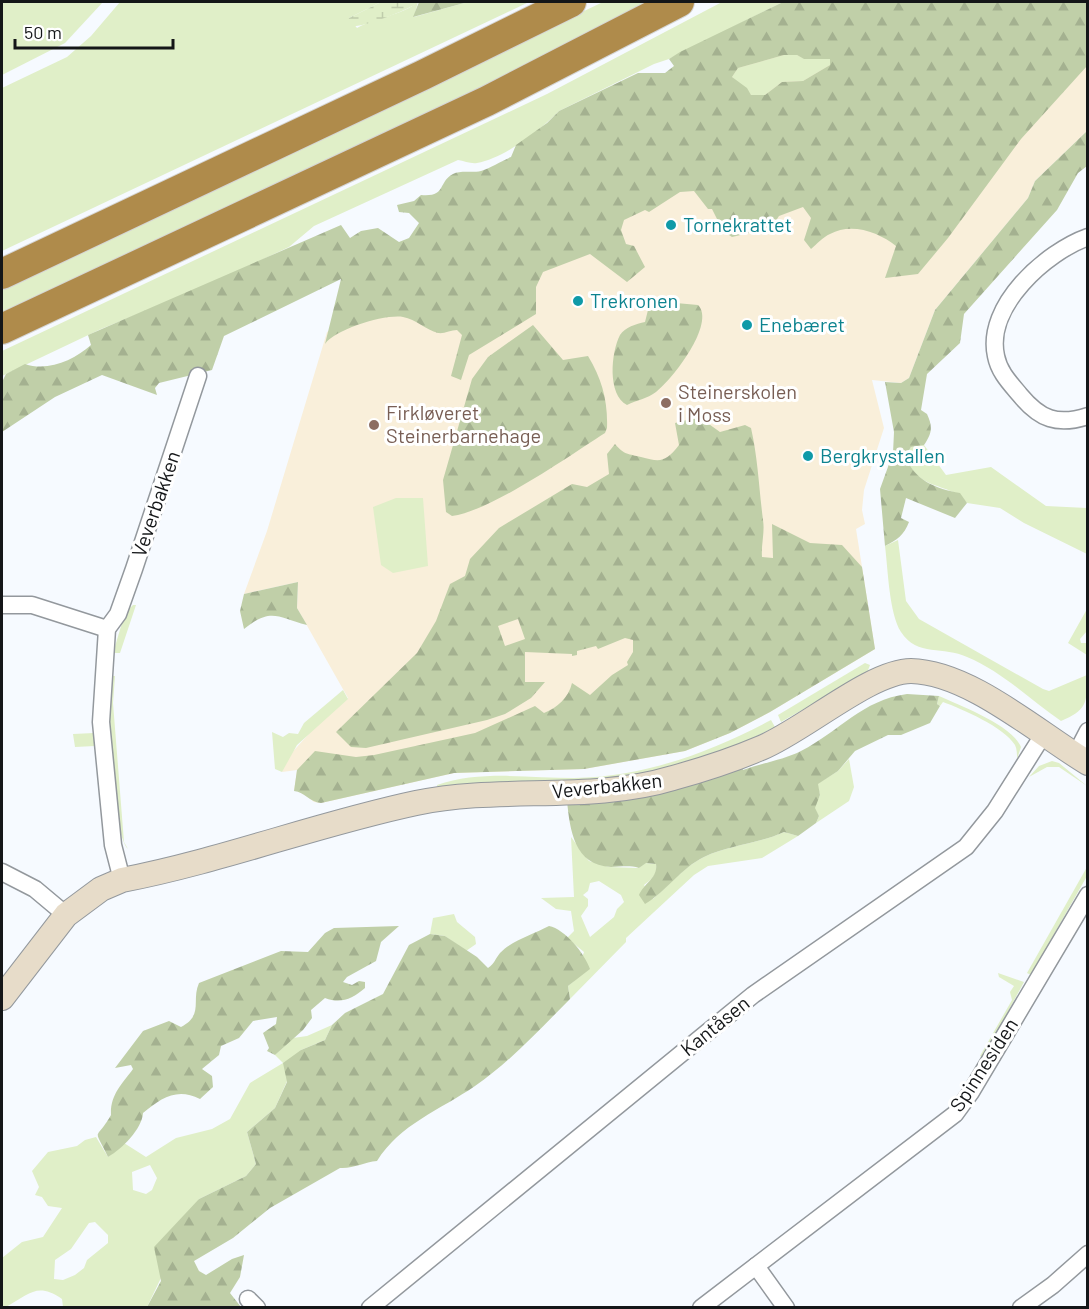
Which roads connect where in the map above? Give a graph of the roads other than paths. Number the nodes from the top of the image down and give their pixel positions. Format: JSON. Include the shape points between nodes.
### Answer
{"nodes":[{"id":1,"x":571,"y":2,"type":"edge"},
{"id":2,"x":679,"y":2,"type":"edge"},
{"id":3,"x":1088,"y":237,"type":"edge"},
{"id":4,"x":2,"y":274,"type":"edge"},
{"id":5,"x":2,"y":329,"type":"edge"},
{"id":6,"x":198,"y":376,"type":"dead end"},
{"id":7,"x":1088,"y":416,"type":"edge"},
{"id":8,"x":2,"y":605,"type":"edge"},
{"id":9,"x":107,"y":629,"type":"junction"},
{"id":10,"x":1088,"y":731,"type":"edge"},
{"id":11,"x":1043,"y":735,"type":"junction"},
{"id":12,"x":1081,"y":759,"type":"edge"},
{"id":13,"x":2,"y":872,"type":"edge"},
{"id":14,"x":122,"y":880,"type":"junction"},
{"id":15,"x":1088,"y":895,"type":"edge"},
{"id":16,"x":66,"y":915,"type":"junction"},
{"id":17,"x":2,"y":998,"type":"edge"},
{"id":18,"x":1088,"y":1254,"type":"edge"},
{"id":19,"x":756,"y":1266,"type":"junction"},
{"id":20,"x":370,"y":1308,"type":"edge"},
{"id":21,"x":701,"y":1308,"type":"edge"},
{"id":22,"x":786,"y":1308,"type":"edge"},
{"id":23,"x":1021,"y":1308,"type":"edge"}],
"edges":[{"from":1,"to":4,"type":"highway"},
{"from":2,"to":5,"type":"highway","via":[[486,101]]},
{"from":3,"to":7,"type":"street","via":[[1063,248],[1016,291],[997,327],[994,346],[1006,379],[1037,414],[1064,422]]},
{"from":6,"to":9,"type":"street","name":"Veverbakken","via":[[118,614]]},
{"from":8,"to":9,"type":"street","via":[[32,605]]},
{"from":9,"to":14,"type":"street","name":"Veverbakken","via":[[101,722],[113,845]]},
{"from":10,"to":12,"type":"street"},
{"from":11,"to":12,"type":"street","name":"Veverbakken"},
{"from":11,"to":14,"type":"street","name":"Veverbakken","via":[[945,676],[897,672],[761,748],[645,786],[417,803]]},
{"from":11,"to":20,"type":"street","name":"Kantåsen","via":[[995,812],[966,847],[753,995]]},
{"from":13,"to":16,"type":"street","via":[[35,889]]},
{"from":14,"to":16,"type":"street","name":"Veverbakken","via":[[101,889]]},
{"from":15,"to":19,"type":"street","name":"Spinnesiden","via":[[960,1108]]},
{"from":16,"to":17,"type":"street","name":"Veverbakken"},
{"from":18,"to":23,"type":"street"},
{"from":19,"to":21,"type":"street","name":"Spinnesiden"},
{"from":19,"to":22,"type":"street"}]}
